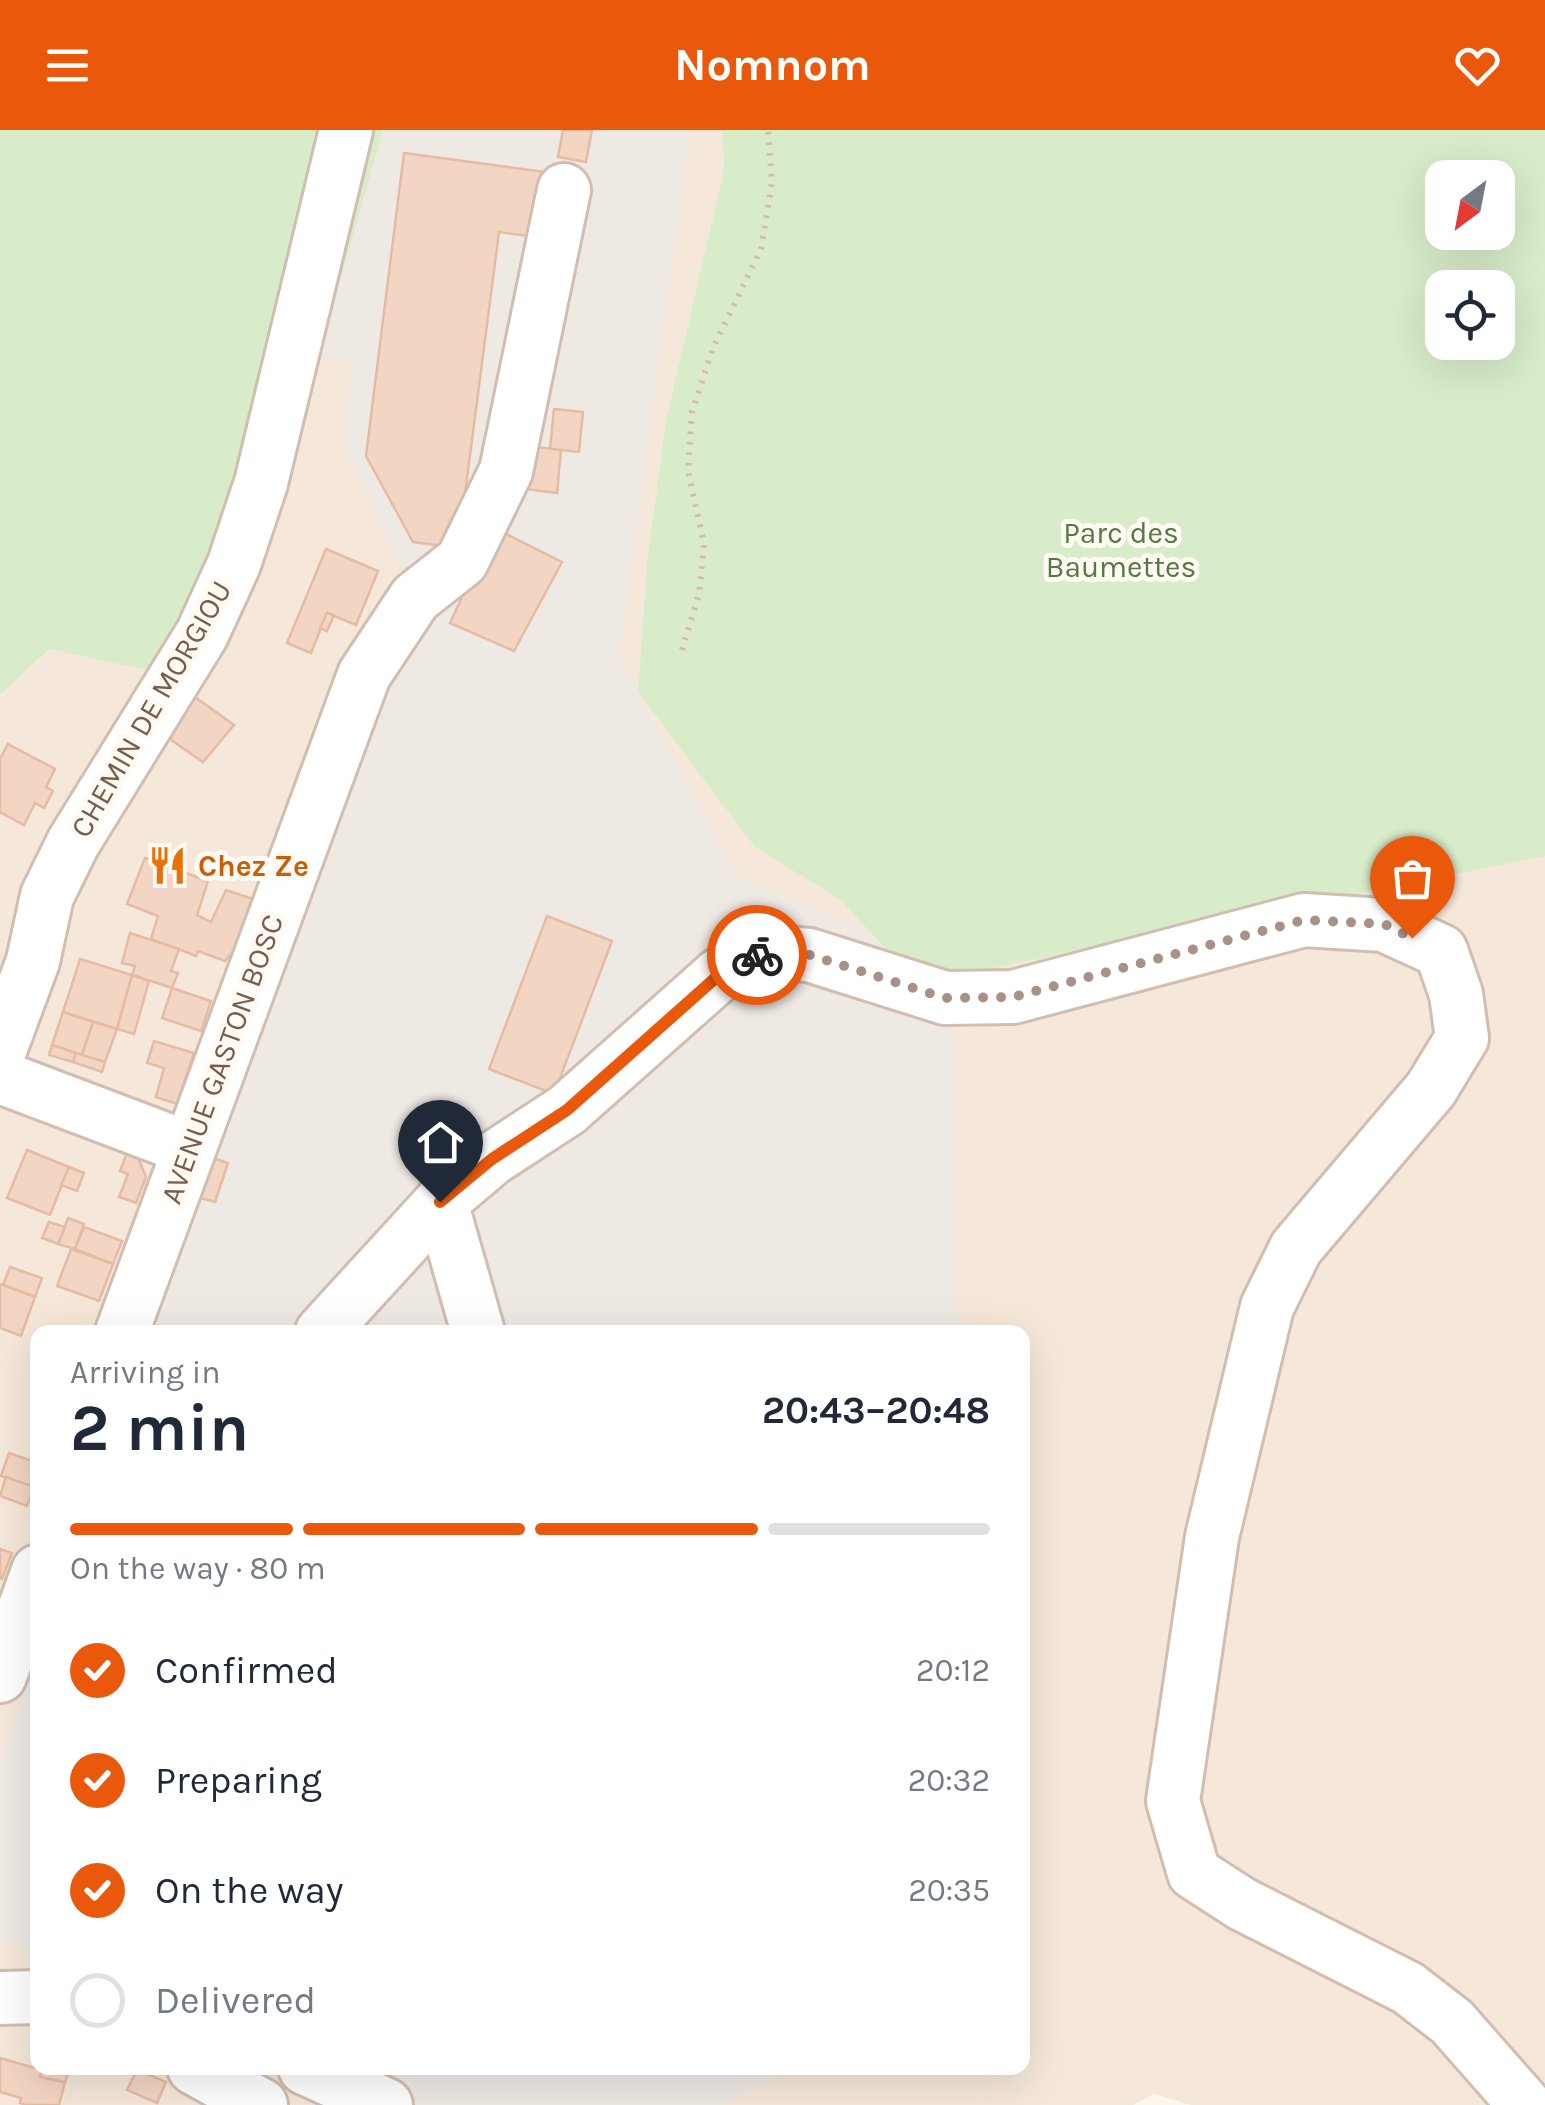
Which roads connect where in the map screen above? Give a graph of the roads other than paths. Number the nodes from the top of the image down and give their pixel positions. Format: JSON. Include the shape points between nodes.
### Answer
{"nodes":[{"id":1,"x":346,"y":130,"type":"edge"},
{"id":2,"x":564,"y":190,"type":"dead end"},
{"id":3,"x":0,"y":1050,"type":"edge"},
{"id":4,"x":0,"y":1076,"type":"edge"},
{"id":5,"x":188,"y":1148,"type":"junction"},
{"id":6,"x":440,"y":1202,"type":"junction"},
{"id":7,"x":125,"y":1325,"type":"edge"},
{"id":8,"x":328,"y":1325,"type":"edge"},
{"id":9,"x":476,"y":1325,"type":"edge"},
{"id":10,"x":30,"y":1593,"type":"edge"},
{"id":11,"x":0,"y":1676,"type":"edge"},
{"id":12,"x":30,"y":1996,"type":"edge"},
{"id":13,"x":0,"y":1998,"type":"edge"},
{"id":14,"x":207,"y":2075,"type":"edge"},
{"id":15,"x":329,"y":2075,"type":"edge"},
{"id":16,"x":383,"y":2091,"type":"edge"},
{"id":17,"x":261,"y":2105,"type":"edge"},
{"id":18,"x":1524,"y":2105,"type":"edge"}],
"edges":[{"from":1,"to":3,"type":"street","name":"CHEMIN DE MORGIOU","via":[[262,483],[234,564],[202,634],[47,896]]},
{"from":2,"to":5,"type":"street","name":"AVENUE GASTON BOSC","via":[[506,472],[462,561],[415,598],[364,674]]},
{"from":4,"to":5,"type":"street"},
{"from":5,"to":7,"type":"street","name":"AVENUE GASTON BOSC"},
{"from":6,"to":8,"type":"street"},
{"from":6,"to":9,"type":"street"},
{"from":6,"to":18,"type":"street","via":[[567,1110],[720,974],[764,951],[810,955],[945,998],[1013,997],[1304,920],[1384,924],[1441,951],[1462,1038],[1430,1089],[1296,1248],[1267,1306],[1212,1537],[1173,1801],[1194,1873],[1408,1988],[1452,2022]]},
{"from":10,"to":11,"type":"street"},
{"from":12,"to":13,"type":"street"},
{"from":14,"to":17,"type":"street"},
{"from":15,"to":16,"type":"street"}]}
